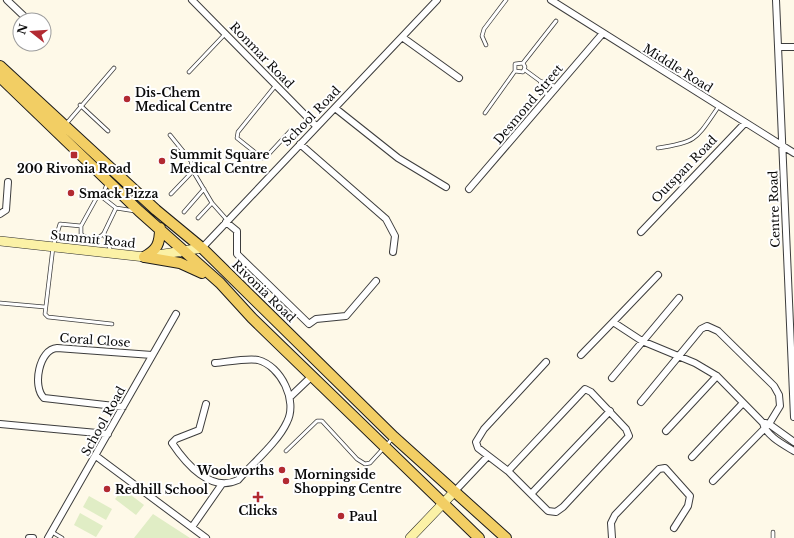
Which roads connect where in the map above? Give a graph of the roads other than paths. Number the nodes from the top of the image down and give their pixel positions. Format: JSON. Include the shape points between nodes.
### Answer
{"nodes":[{"id":1,"x":7,"y":0,"type":"edge"},
{"id":2,"x":192,"y":0,"type":"edge"},
{"id":3,"x":437,"y":0,"type":"edge"},
{"id":4,"x":506,"y":0,"type":"edge"},
{"id":5,"x":551,"y":0,"type":"edge"},
{"id":6,"x":776,"y":0,"type":"edge"},
{"id":7,"x":20,"y":12,"type":"edge"},
{"id":8,"x":556,"y":21,"type":"dead end"},
{"id":9,"x":226,"y":33,"type":"junction"},
{"id":10,"x":602,"y":33,"type":"junction"},
{"id":11,"x":402,"y":37,"type":"junction"},
{"id":12,"x":486,"y":45,"type":"dead end"},
{"id":13,"x":778,"y":47,"type":"junction"},
{"id":14,"x":794,"y":47,"type":"edge"},
{"id":15,"x":523,"y":63,"type":"junction"},
{"id":16,"x":0,"y":66,"type":"edge"},
{"id":17,"x":114,"y":68,"type":"dead end"},
{"id":18,"x":525,"y":70,"type":"junction"},
{"id":19,"x":515,"y":71,"type":"junction"},
{"id":20,"x":189,"y":72,"type":"dead end"},
{"id":21,"x":0,"y":77,"type":"edge"},
{"id":22,"x":459,"y":78,"type":"dead end"},
{"id":23,"x":540,"y":82,"type":"junction"},
{"id":24,"x":276,"y":85,"type":"junction"},
{"id":25,"x":557,"y":87,"type":"junction"},
{"id":26,"x":548,"y":97,"type":"junction"},
{"id":27,"x":80,"y":105,"type":"junction"},
{"id":28,"x":719,"y":106,"type":"junction"},
{"id":29,"x":335,"y":108,"type":"junction"},
{"id":30,"x":485,"y":113,"type":"dead end"},
{"id":31,"x":745,"y":123,"type":"junction"},
{"id":32,"x":65,"y":125,"type":"junction"},
{"id":33,"x":316,"y":126,"type":"junction"},
{"id":34,"x":292,"y":129,"type":"dead end"},
{"id":35,"x":108,"y":131,"type":"dead end"},
{"id":36,"x":170,"y":135,"type":"dead end"},
{"id":37,"x":67,"y":142,"type":"junction"},
{"id":38,"x":300,"y":144,"type":"junction"},
{"id":39,"x":782,"y":146,"type":"junction"},
{"id":40,"x":658,"y":148,"type":"dead end"},
{"id":41,"x":794,"y":154,"type":"edge"},
{"id":42,"x":193,"y":171,"type":"junction"},
{"id":43,"x":8,"y":182,"type":"dead end"},
{"id":44,"x":108,"y":182,"type":"junction"},
{"id":45,"x":446,"y":187,"type":"dead end"},
{"id":46,"x":204,"y":189,"type":"junction"},
{"id":47,"x":469,"y":189,"type":"dead end"},
{"id":48,"x":172,"y":194,"type":"dead end"},
{"id":49,"x":102,"y":196,"type":"junction"},
{"id":50,"x":212,"y":203,"type":"junction"},
{"id":51,"x":116,"y":208,"type":"junction"},
{"id":52,"x":139,"y":211,"type":"junction"},
{"id":53,"x":184,"y":212,"type":"dead end"},
{"id":54,"x":0,"y":214,"type":"edge"},
{"id":55,"x":198,"y":218,"type":"dead end"},
{"id":56,"x":227,"y":221,"type":"junction"},
{"id":57,"x":81,"y":226,"type":"junction"},
{"id":58,"x":160,"y":228,"type":"junction"},
{"id":59,"x":641,"y":232,"type":"dead end"},
{"id":60,"x":104,"y":233,"type":"junction"},
{"id":61,"x":0,"y":241,"type":"edge"},
{"id":62,"x":52,"y":247,"type":"junction"},
{"id":63,"x":202,"y":248,"type":"junction"},
{"id":64,"x":183,"y":251,"type":"junction"},
{"id":65,"x":393,"y":252,"type":"dead end"},
{"id":66,"x":111,"y":254,"type":"junction"},
{"id":67,"x":144,"y":257,"type":"junction"},
{"id":68,"x":658,"y":275,"type":"dead end"},
{"id":69,"x":376,"y":281,"type":"dead end"},
{"id":70,"x":791,"y":282,"type":"edge"},
{"id":71,"x":220,"y":283,"type":"junction"},
{"id":72,"x":679,"y":298,"type":"dead end"},
{"id":73,"x":0,"y":302,"type":"edge"},
{"id":74,"x":45,"y":307,"type":"junction"},
{"id":75,"x":176,"y":314,"type":"dead end"},
{"id":76,"x":613,"y":322,"type":"junction"},
{"id":77,"x":112,"y":324,"type":"dead end"},
{"id":78,"x":792,"y":338,"type":"edge"},
{"id":79,"x":642,"y":341,"type":"junction"},
{"id":80,"x":152,"y":355,"type":"junction"},
{"id":81,"x":581,"y":355,"type":"dead end"},
{"id":82,"x":679,"y":357,"type":"junction"},
{"id":83,"x":546,"y":362,"type":"dead end"},
{"id":84,"x":215,"y":363,"type":"dead end"},
{"id":85,"x":793,"y":368,"type":"edge"},
{"id":86,"x":312,"y":376,"type":"junction"},
{"id":87,"x":717,"y":376,"type":"junction"},
{"id":88,"x":612,"y":378,"type":"dead end"},
{"id":89,"x":290,"y":397,"type":"junction"},
{"id":90,"x":641,"y":402,"type":"dead end"},
{"id":91,"x":743,"y":403,"type":"junction"},
{"id":92,"x":206,"y":404,"type":"dead end"},
{"id":93,"x":123,"y":406,"type":"junction"},
{"id":94,"x":610,"y":412,"type":"junction"},
{"id":95,"x":794,"y":417,"type":"edge"},
{"id":96,"x":0,"y":424,"type":"edge"},
{"id":97,"x":765,"y":425,"type":"junction"},
{"id":98,"x":666,"y":431,"type":"dead end"},
{"id":99,"x":108,"y":434,"type":"junction"},
{"id":100,"x":394,"y":437,"type":"junction"},
{"id":101,"x":794,"y":442,"type":"edge"},
{"id":102,"x":385,"y":446,"type":"junction"},
{"id":103,"x":286,"y":451,"type":"dead end"},
{"id":104,"x":794,"y":452,"type":"edge"},
{"id":105,"x":96,"y":456,"type":"junction"},
{"id":106,"x":488,"y":456,"type":"junction"},
{"id":107,"x":692,"y":457,"type":"dead end"},
{"id":108,"x":508,"y":471,"type":"junction"},
{"id":109,"x":713,"y":481,"type":"dead end"},
{"id":110,"x":222,"y":484,"type":"junction"},
{"id":111,"x":454,"y":492,"type":"junction"},
{"id":112,"x":531,"y":494,"type":"junction"},
{"id":113,"x":443,"y":504,"type":"junction"},
{"id":114,"x":192,"y":527,"type":"junction"},
{"id":115,"x":674,"y":528,"type":"dead end"},
{"id":116,"x":51,"y":532,"type":"junction"},
{"id":117,"x":773,"y":532,"type":"dead end"},
{"id":118,"x":29,"y":538,"type":"edge"},
{"id":119,"x":33,"y":538,"type":"edge"},
{"id":120,"x":48,"y":538,"type":"edge"},
{"id":121,"x":62,"y":538,"type":"edge"},
{"id":122,"x":206,"y":538,"type":"edge"},
{"id":123,"x":410,"y":538,"type":"edge"},
{"id":124,"x":479,"y":538,"type":"edge"},
{"id":125,"x":506,"y":538,"type":"edge"},
{"id":126,"x":612,"y":538,"type":"edge"},
{"id":127,"x":773,"y":538,"type":"edge"}],
"edges":[{"from":1,"to":7,"type":"street"},
{"from":2,"to":9,"type":"street","name":"Ronmar Road"},
{"from":3,"to":11,"type":"street","name":"School Road"},
{"from":4,"to":12,"type":"lane","via":[[484,29],[482,36]]},
{"from":5,"to":10,"type":"street","name":"Middle Road"},
{"from":6,"to":13,"type":"street","name":"Centre Road"},
{"from":8,"to":15,"type":"lane"},
{"from":9,"to":20,"type":"lane"},
{"from":9,"to":24,"type":"street","name":"Ronmar Road"},
{"from":10,"to":25,"type":"street","name":"Desmond Street"},
{"from":10,"to":28,"type":"street","name":"Middle Road"},
{"from":11,"to":22,"type":"street"},
{"from":11,"to":29,"type":"street","name":"School Road"},
{"from":13,"to":14,"type":"street"},
{"from":13,"to":39,"type":"street","name":"Centre Road"},
{"from":15,"to":18,"type":"lane"},
{"from":15,"to":19,"type":"lane","via":[[515,64]]},
{"from":16,"to":32,"type":"main road","name":"Rivonia Road"},
{"from":17,"to":27,"type":"lane"},
{"from":18,"to":19,"type":"lane","via":[[520,73]]},
{"from":18,"to":23,"type":"lane"},
{"from":19,"to":30,"type":"lane"},
{"from":21,"to":37,"type":"main road"},
{"from":23,"to":25,"type":"lane"},
{"from":23,"to":26,"type":"lane"},
{"from":24,"to":33,"type":"street","name":"Ronmar Road"},
{"from":24,"to":34,"type":"lane","via":[[238,132],[237,138],[262,158],[266,157]]},
{"from":25,"to":26,"type":"street","name":"Desmond Street"},
{"from":26,"to":47,"type":"street","name":"Desmond Street"},
{"from":27,"to":32,"type":"lane"},
{"from":27,"to":35,"type":"lane"},
{"from":28,"to":31,"type":"street","name":"Middle Road"},
{"from":28,"to":40,"type":"lane","via":[[700,133],[689,142]]},
{"from":29,"to":33,"type":"street","name":"School Road"},
{"from":29,"to":45,"type":"street","via":[[398,158]]},
{"from":31,"to":39,"type":"street","name":"Middle Road"},
{"from":31,"to":59,"type":"street","name":"Outspan Road"},
{"from":32,"to":37,"type":"main road","via":[[63,133]]},
{"from":32,"to":63,"type":"main road","name":"Rivonia Road","via":[[156,210]]},
{"from":33,"to":38,"type":"street","name":"School Road"},
{"from":36,"to":42,"type":"lane","via":[[187,156]]},
{"from":37,"to":44,"type":"main road"},
{"from":38,"to":56,"type":"street","name":"School Road"},
{"from":38,"to":65,"type":"street","via":[[386,219],[395,236]]},
{"from":39,"to":41,"type":"street","name":"Middle Road"},
{"from":39,"to":70,"type":"street","name":"Centre Road"},
{"from":42,"to":46,"type":"lane"},
{"from":42,"to":48,"type":"lane"},
{"from":43,"to":54,"type":"street","via":[[6,210]]},
{"from":44,"to":49,"type":"lane"},
{"from":44,"to":52,"type":"main road"},
{"from":46,"to":50,"type":"lane"},
{"from":46,"to":53,"type":"lane"},
{"from":49,"to":51,"type":"lane"},
{"from":49,"to":57,"type":"lane","via":[[97,197]]},
{"from":50,"to":55,"type":"lane"},
{"from":50,"to":56,"type":"lane"},
{"from":51,"to":52,"type":"lane"},
{"from":51,"to":60,"type":"lane"},
{"from":52,"to":58,"type":"main road"},
{"from":56,"to":63,"type":"street","name":"School Road"},
{"from":56,"to":69,"type":"street","via":[[237,231],[237,254],[309,324],[316,319],[346,316]]},
{"from":57,"to":60,"type":"lane","via":[[83,236],[97,238]]},
{"from":57,"to":62,"type":"lane","via":[[60,224]]},
{"from":58,"to":64,"type":"main road"},
{"from":58,"to":67,"type":"main road","via":[[160,242]]},
{"from":60,"to":66,"type":"lane"},
{"from":61,"to":62,"type":"main road","name":"Summit Road"},
{"from":62,"to":66,"type":"main road","name":"Summit Road"},
{"from":62,"to":74,"type":"lane"},
{"from":63,"to":64,"type":"main road","name":"Summit Road"},
{"from":63,"to":100,"type":"main road","name":"Rivonia Road"},
{"from":64,"to":67,"type":"main road","name":"Summit Road"},
{"from":64,"to":71,"type":"main road"},
{"from":66,"to":67,"type":"main road","name":"Summit Road"},
{"from":67,"to":71,"type":"main road","via":[[185,265]]},
{"from":68,"to":76,"type":"street"},
{"from":70,"to":78,"type":"street","name":"Centre Road"},
{"from":71,"to":86,"type":"main road"},
{"from":72,"to":79,"type":"street"},
{"from":73,"to":74,"type":"lane"},
{"from":74,"to":77,"type":"lane","via":[[45,314],[48,317]]},
{"from":75,"to":80,"type":"street","name":"School Road"},
{"from":76,"to":79,"type":"street"},
{"from":76,"to":81,"type":"street"},
{"from":78,"to":85,"type":"street","name":"Centre Road"},
{"from":79,"to":82,"type":"street"},
{"from":79,"to":88,"type":"street"},
{"from":80,"to":93,"type":"street","name":"School Road"},
{"from":80,"to":93,"type":"street","name":"Coral Close","via":[[57,348],[45,354],[39,382],[40,392],[44,398]]},
{"from":82,"to":87,"type":"street"},
{"from":82,"to":90,"type":"street"},
{"from":82,"to":97,"type":"street","via":[[704,326],[712,327],[777,391],[780,406]]},
{"from":83,"to":106,"type":"street","via":[[478,438],[478,448]]},
{"from":84,"to":89,"type":"street","via":[[257,360],[266,363],[279,377]]},
{"from":85,"to":95,"type":"street","name":"Centre Road"},
{"from":86,"to":89,"type":"street"},
{"from":86,"to":102,"type":"main road"},
{"from":87,"to":91,"type":"street"},
{"from":87,"to":98,"type":"street"},
{"from":89,"to":110,"type":"street","via":[[291,414],[282,430],[238,480]]},
{"from":91,"to":97,"type":"street"},
{"from":91,"to":107,"type":"street"},
{"from":92,"to":110,"type":"street","via":[[199,430],[176,439],[172,444],[198,472]]},
{"from":93,"to":99,"type":"street","name":"School Road"},
{"from":94,"to":108,"type":"street","via":[[591,392],[583,390]]},
{"from":94,"to":112,"type":"street"},
{"from":94,"to":112,"type":"street","via":[[628,431],[629,436],[564,507],[552,513]]},
{"from":96,"to":99,"type":"street"},
{"from":97,"to":101,"type":"street"},
{"from":97,"to":104,"type":"street","via":[[773,437]]},
{"from":97,"to":109,"type":"street"},
{"from":99,"to":105,"type":"street","name":"School Road"},
{"from":100,"to":102,"type":"lane"},
{"from":100,"to":111,"type":"main road","name":"Rivonia Road"},
{"from":102,"to":103,"type":"lane","via":[[370,463],[362,463],[320,420],[314,422]]},
{"from":102,"to":113,"type":"main road"},
{"from":105,"to":114,"type":"street"},
{"from":105,"to":116,"type":"street","name":"School Road"},
{"from":106,"to":108,"type":"street"},
{"from":106,"to":111,"type":"street"},
{"from":108,"to":112,"type":"street"},
{"from":110,"to":114,"type":"street"},
{"from":111,"to":113,"type":"main road"},
{"from":111,"to":125,"type":"main road","name":"Rivonia Road"},
{"from":113,"to":123,"type":"main road"},
{"from":113,"to":124,"type":"main road"},
{"from":114,"to":122,"type":"street"},
{"from":115,"to":126,"type":"street","via":[[688,506],[690,496],[665,468],[659,469],[615,515],[611,523]]},
{"from":116,"to":120,"type":"street","name":"School Road"},
{"from":116,"to":121,"type":"lane"},
{"from":117,"to":127,"type":"lane"},
{"from":118,"to":119,"type":"street"}]}
